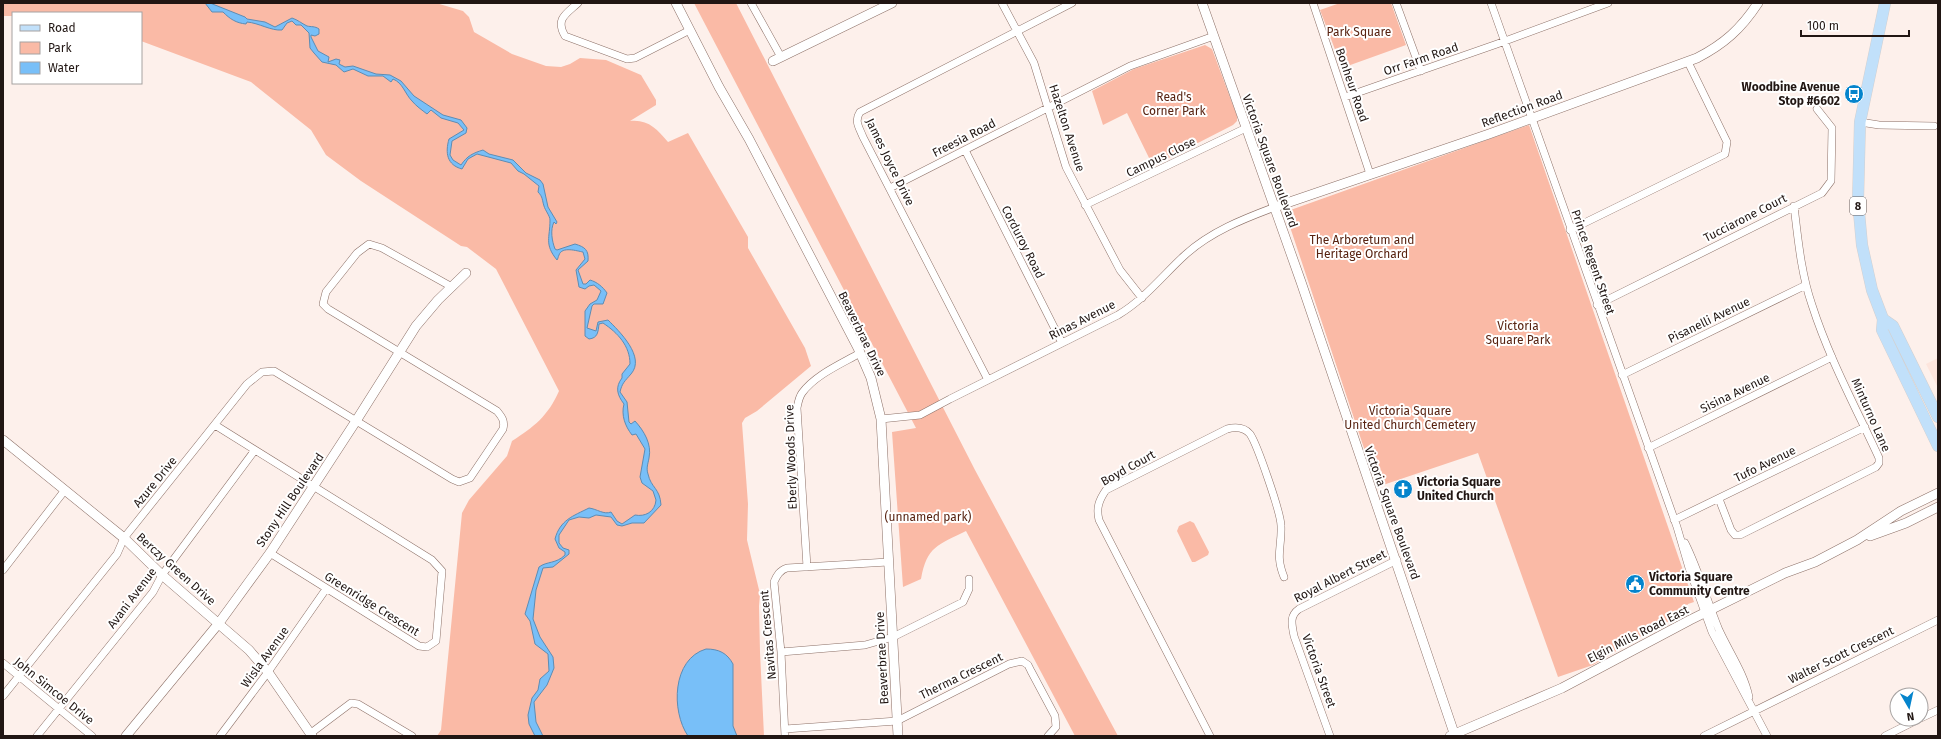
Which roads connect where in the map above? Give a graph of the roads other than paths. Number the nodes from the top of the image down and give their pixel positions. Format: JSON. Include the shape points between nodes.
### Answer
{"nodes":[{"id":1,"x":578,"y":3,"type":"edge"},
{"id":2,"x":676,"y":3,"type":"edge"},
{"id":3,"x":751,"y":3,"type":"edge"},
{"id":4,"x":892,"y":3,"type":"edge"},
{"id":5,"x":1002,"y":3,"type":"edge"},
{"id":6,"x":1072,"y":3,"type":"edge"},
{"id":7,"x":1202,"y":3,"type":"edge"},
{"id":8,"x":1313,"y":3,"type":"edge"},
{"id":9,"x":1396,"y":3,"type":"edge"},
{"id":10,"x":1490,"y":3,"type":"edge"},
{"id":11,"x":1608,"y":3,"type":"edge"},
{"id":12,"x":1758,"y":3,"type":"edge"},
{"id":13,"x":1885,"y":3,"type":"edge"},
{"id":14,"x":1589,"y":6,"type":"edge"},
{"id":15,"x":690,"y":30,"type":"junction"},
{"id":16,"x":1017,"y":31,"type":"junction"},
{"id":17,"x":1214,"y":36,"type":"junction"},
{"id":18,"x":1505,"y":41,"type":"junction"},
{"id":19,"x":777,"y":59,"type":"joint"},
{"id":20,"x":1688,"y":62,"type":"junction"},
{"id":21,"x":1421,"y":70,"type":"junction"},
{"id":22,"x":1345,"y":97,"type":"junction"},
{"id":23,"x":1047,"y":107,"type":"junction"},
{"id":24,"x":1817,"y":110,"type":"dead end"},
{"id":25,"x":1531,"y":119,"type":"junction"},
{"id":26,"x":1860,"y":122,"type":"junction"},
{"id":27,"x":1934,"y":126,"type":"dead end"},
{"id":28,"x":1246,"y":128,"type":"junction"},
{"id":29,"x":965,"y":150,"type":"junction"},
{"id":30,"x":1370,"y":174,"type":"junction"},
{"id":31,"x":890,"y":188,"type":"junction"},
{"id":32,"x":1086,"y":205,"type":"junction"},
{"id":33,"x":1794,"y":206,"type":"junction"},
{"id":34,"x":1275,"y":207,"type":"junction"},
{"id":35,"x":1570,"y":230,"type":"junction"},
{"id":36,"x":466,"y":274,"type":"dead end"},
{"id":37,"x":1806,"y":285,"type":"junction"},
{"id":38,"x":452,"y":287,"type":"junction"},
{"id":39,"x":1142,"y":298,"type":"junction"},
{"id":40,"x":1596,"y":305,"type":"junction"},
{"id":41,"x":1883,"y":319,"type":"junction"},
{"id":42,"x":1062,"y":343,"type":"junction"},
{"id":43,"x":398,"y":353,"type":"junction"},
{"id":44,"x":860,"y":353,"type":"junction"},
{"id":45,"x":1832,"y":357,"type":"junction"},
{"id":46,"x":1622,"y":375,"type":"junction"},
{"id":47,"x":988,"y":380,"type":"junction"},
{"id":48,"x":1938,"y":417,"type":"edge"},
{"id":49,"x":881,"y":420,"type":"junction"},
{"id":50,"x":356,"y":422,"type":"junction"},
{"id":51,"x":215,"y":425,"type":"junction"},
{"id":52,"x":1865,"y":427,"type":"junction"},
{"id":53,"x":3,"y":440,"type":"edge"},
{"id":54,"x":1938,"y":446,"type":"edge"},
{"id":55,"x":1648,"y":448,"type":"junction"},
{"id":56,"x":255,"y":450,"type":"junction"},
{"id":57,"x":313,"y":487,"type":"junction"},
{"id":58,"x":66,"y":490,"type":"junction"},
{"id":59,"x":1938,"y":493,"type":"edge"},
{"id":60,"x":1719,"y":499,"type":"junction"},
{"id":61,"x":1938,"y":507,"type":"edge"},
{"id":62,"x":1675,"y":523,"type":"junction"},
{"id":63,"x":124,"y":538,"type":"junction"},
{"id":64,"x":1858,"y":540,"type":"junction"},
{"id":65,"x":270,"y":553,"type":"junction"},
{"id":66,"x":1397,"y":560,"type":"junction"},
{"id":67,"x":888,"y":562,"type":"junction"},
{"id":68,"x":807,"y":567,"type":"junction"},
{"id":69,"x":3,"y":570,"type":"edge"},
{"id":70,"x":162,"y":574,"type":"junction"},
{"id":71,"x":1284,"y":577,"type":"dead end"},
{"id":72,"x":969,"y":579,"type":"dead end"},
{"id":73,"x":326,"y":589,"type":"junction"},
{"id":74,"x":1708,"y":611,"type":"junction"},
{"id":75,"x":1294,"y":613,"type":"joint"},
{"id":76,"x":1938,"y":620,"type":"edge"},
{"id":77,"x":220,"y":623,"type":"junction"},
{"id":78,"x":892,"y":637,"type":"junction"},
{"id":79,"x":781,"y":652,"type":"junction"},
{"id":80,"x":3,"y":663,"type":"edge"},
{"id":81,"x":268,"y":672,"type":"junction"},
{"id":82,"x":18,"y":677,"type":"junction"},
{"id":83,"x":3,"y":696,"type":"edge"},
{"id":84,"x":58,"y":709,"type":"junction"},
{"id":85,"x":1938,"y":710,"type":"edge"},
{"id":86,"x":1754,"y":711,"type":"junction"},
{"id":87,"x":1929,"y":714,"type":"edge"},
{"id":88,"x":897,"y":721,"type":"junction"},
{"id":89,"x":1904,"y":727,"type":"edge"},
{"id":90,"x":785,"y":733,"type":"edge"},
{"id":91,"x":311,"y":734,"type":"edge"},
{"id":92,"x":1454,"y":735,"type":"edge"},
{"id":93,"x":37,"y":736,"type":"edge"},
{"id":94,"x":92,"y":736,"type":"edge"},
{"id":95,"x":126,"y":736,"type":"edge"},
{"id":96,"x":220,"y":736,"type":"edge"},
{"id":97,"x":412,"y":736,"type":"edge"},
{"id":98,"x":898,"y":736,"type":"edge"},
{"id":99,"x":1048,"y":736,"type":"edge"},
{"id":100,"x":1210,"y":736,"type":"edge"},
{"id":101,"x":1330,"y":736,"type":"edge"},
{"id":102,"x":1704,"y":736,"type":"edge"},
{"id":103,"x":1767,"y":736,"type":"edge"},
{"id":104,"x":1885,"y":736,"type":"edge"}],
"edges":[{"from":1,"to":15,"type":"street","via":[[561,19],[560,28],[565,36],[627,59],[635,58]]},
{"from":2,"to":15,"type":"street","name":"Beaverbrae Drive"},
{"from":3,"to":19,"type":"street"},
{"from":4,"to":19,"type":"street"},
{"from":5,"to":16,"type":"street","name":"Hazelton Avenue"},
{"from":6,"to":16,"type":"street","name":"James Joyce Drive"},
{"from":7,"to":17,"type":"street","name":"Victoria Square Boulevard"},
{"from":8,"to":22,"type":"street","name":"Bonheur Road"},
{"from":9,"to":21,"type":"street"},
{"from":10,"to":18,"type":"street","name":"Prince Regent Street"},
{"from":11,"to":14,"type":"street","name":"Orr Farm Road"},
{"from":12,"to":20,"type":"street","name":"Reflection Road","via":[[1747,20],[1725,41]]},
{"from":13,"to":26,"type":"main road","number":"8"},
{"from":14,"to":18,"type":"street","name":"Orr Farm Road"},
{"from":15,"to":44,"type":"street","name":"Beaverbrae Drive"},
{"from":16,"to":23,"type":"street","name":"Hazelton Avenue","via":[[1034,63]]},
{"from":16,"to":31,"type":"street","name":"James Joyce Drive","via":[[860,112],[856,122]]},
{"from":17,"to":23,"type":"street","name":"Freesia Road","via":[[1130,66]]},
{"from":17,"to":28,"type":"street","name":"Victoria Square Boulevard"},
{"from":18,"to":21,"type":"street","name":"Orr Farm Road"},
{"from":18,"to":25,"type":"street","name":"Prince Regent Street"},
{"from":20,"to":25,"type":"street","name":"Reflection Road"},
{"from":20,"to":35,"type":"street","via":[[1728,142],[1725,154]]},
{"from":21,"to":22,"type":"street","name":"Orr Farm Road"},
{"from":22,"to":30,"type":"street","name":"Bonheur Road"},
{"from":23,"to":29,"type":"street","name":"Freesia Road"},
{"from":23,"to":32,"type":"street","name":"Hazelton Avenue","via":[[1064,163]]},
{"from":24,"to":33,"type":"street","name":"Tucciarone Court","via":[[1832,128],[1831,181],[1822,193]]},
{"from":25,"to":30,"type":"street","name":"Reflection Road"},
{"from":25,"to":35,"type":"street","name":"Prince Regent Street"},
{"from":26,"to":27,"type":"street"},
{"from":26,"to":41,"type":"main road","number":"8","via":[[1858,201],[1862,245],[1872,290]]},
{"from":28,"to":32,"type":"street","name":"Campus Close"},
{"from":28,"to":34,"type":"street","name":"Victoria Square Boulevard"},
{"from":29,"to":31,"type":"street","name":"Freesia Road"},
{"from":29,"to":42,"type":"street","name":"Corduroy Road"},
{"from":30,"to":34,"type":"street","name":"Reflection Road"},
{"from":31,"to":47,"type":"street","name":"James Joyce Drive"},
{"from":32,"to":39,"type":"street","name":"Hazelton Avenue","via":[[1120,270]]},
{"from":33,"to":37,"type":"street","name":"Minturno Lane"},
{"from":33,"to":40,"type":"street","name":"Tucciarone Court"},
{"from":34,"to":39,"type":"street","name":"Rinas Avenue","via":[[1230,226],[1199,244]]},
{"from":34,"to":66,"type":"street","name":"Victoria Square Boulevard","via":[[1356,448]]},
{"from":35,"to":40,"type":"street","name":"Prince Regent Street"},
{"from":36,"to":38,"type":"street","name":"Stony Hill Boulevard"},
{"from":37,"to":45,"type":"street","name":"Minturno Lane"},
{"from":37,"to":46,"type":"street","name":"Pisanelli Avenue"},
{"from":38,"to":43,"type":"street","name":"Stony Hill Boulevard","via":[[416,326]]},
{"from":38,"to":43,"type":"street","via":[[375,245],[366,245],[358,252],[326,292],[323,304]]},
{"from":39,"to":42,"type":"street","name":"Rinas Avenue","via":[[1118,315]]},
{"from":40,"to":46,"type":"street","name":"Prince Regent Street"},
{"from":41,"to":48,"type":"main road","number":"8","via":[[1893,326]]},
{"from":41,"to":54,"type":"main road","number":"8","via":[[1882,330]]},
{"from":42,"to":47,"type":"street","name":"Rinas Avenue"},
{"from":43,"to":50,"type":"street","name":"Stony Hill Boulevard"},
{"from":43,"to":50,"type":"street","name":"Azure Drive","via":[[497,411],[505,423],[503,429],[470,478],[459,482]]},
{"from":44,"to":49,"type":"street","name":"Beaverbrae Drive","via":[[871,378]]},
{"from":44,"to":68,"type":"street","name":"Eberly Woods Drive","via":[[809,386],[801,394],[799,401]]},
{"from":45,"to":52,"type":"street","name":"Minturno Lane"},
{"from":45,"to":55,"type":"street","name":"Sisina Avenue"},
{"from":46,"to":55,"type":"street","name":"Prince Regent Street"},
{"from":47,"to":49,"type":"street","name":"Rinas Avenue","via":[[927,413]]},
{"from":49,"to":67,"type":"street","name":"Beaverbrae Drive"},
{"from":50,"to":51,"type":"street","name":"Azure Drive","via":[[271,370],[258,374],[247,384]]},
{"from":50,"to":57,"type":"street","name":"Stony Hill Boulevard"},
{"from":51,"to":56,"type":"street"},
{"from":51,"to":63,"type":"street","name":"Azure Drive"},
{"from":52,"to":60,"type":"street","name":"Tufo Avenue"},
{"from":52,"to":60,"type":"street","name":"Minturno Lane","via":[[1879,458],[1876,467],[1740,535],[1735,535],[1731,530]]},
{"from":53,"to":58,"type":"street","name":"Berczy Green Drive"},
{"from":55,"to":62,"type":"street","name":"Prince Regent Street"},
{"from":56,"to":57,"type":"street"},
{"from":56,"to":70,"type":"street","name":"Avani Avenue"},
{"from":57,"to":65,"type":"street","name":"Stony Hill Boulevard"},
{"from":57,"to":73,"type":"street","name":"Greenridge Crescent","via":[[432,560],[442,571],[436,641],[427,647],[419,646]]},
{"from":58,"to":63,"type":"street","name":"Berczy Green Drive"},
{"from":58,"to":69,"type":"street"},
{"from":59,"to":64,"type":"street","name":"Elgin Mills Road East","via":[[1901,511]]},
{"from":60,"to":62,"type":"street","name":"Tufo Avenue"},
{"from":61,"to":64,"type":"street","name":"Elgin Mills Road East","via":[[1906,523]]},
{"from":62,"to":74,"type":"street","name":"Prince Regent Street","via":[[1693,559]]},
{"from":63,"to":70,"type":"street","name":"Berczy Green Drive"},
{"from":63,"to":82,"type":"street","name":"Azure Drive","via":[[117,554]]},
{"from":64,"to":74,"type":"street","name":"Elgin Mills Road East"},
{"from":65,"to":73,"type":"street","name":"Greenridge Crescent"},
{"from":65,"to":77,"type":"street","name":"Stony Hill Boulevard"},
{"from":66,"to":75,"type":"street","name":"Royal Albert Street"},
{"from":66,"to":92,"type":"street","name":"Victoria Square Boulevard"},
{"from":67,"to":68,"type":"street","name":"Navitas Crescent"},
{"from":67,"to":78,"type":"street","name":"Beaverbrae Drive"},
{"from":68,"to":79,"type":"street","name":"Navitas Crescent","via":[[783,570],[774,582]]},
{"from":70,"to":77,"type":"street","name":"Berczy Green Drive"},
{"from":70,"to":84,"type":"street","name":"Avani Avenue","via":[[152,592]]},
{"from":71,"to":100,"type":"street","name":"Boyd Court","via":[[1278,558],[1280,516],[1259,456],[1250,434],[1245,430],[1235,427],[1227,429],[1106,490],[1101,498],[1097,512],[1102,525]]},
{"from":72,"to":78,"type":"street","via":[[969,589],[963,602]]},
{"from":73,"to":81,"type":"street","name":"Wisla Avenue"},
{"from":74,"to":86,"type":"street","name":"Prince Regent Street","via":[[1746,686]]},
{"from":74,"to":92,"type":"street","name":"Elgin Mills Road East","via":[[1562,688]]},
{"from":75,"to":101,"type":"street","name":"Victoria Street","via":[[1291,622],[1294,636]]},
{"from":76,"to":86,"type":"street","name":"Walter Scott Crescent"},
{"from":77,"to":81,"type":"street","name":"Berczy Green Drive"},
{"from":77,"to":95,"type":"street","name":"Stony Hill Boulevard"},
{"from":78,"to":79,"type":"street","via":[[865,644]]},
{"from":78,"to":88,"type":"street","name":"Beaverbrae Drive"},
{"from":79,"to":90,"type":"street","name":"Navitas Crescent"},
{"from":80,"to":82,"type":"street","name":"John Simcoe Drive"},
{"from":81,"to":91,"type":"street","name":"Berczy Green Drive"},
{"from":81,"to":96,"type":"street","name":"Wisla Avenue"},
{"from":82,"to":83,"type":"street","name":"Azure Drive"},
{"from":82,"to":84,"type":"street","name":"John Simcoe Drive"},
{"from":84,"to":93,"type":"street","name":"Avani Avenue"},
{"from":84,"to":94,"type":"street","name":"John Simcoe Drive"},
{"from":85,"to":87,"type":"street"},
{"from":86,"to":102,"type":"street","name":"Walter Scott Crescent"},
{"from":86,"to":103,"type":"street","name":"Prince Regent Street"},
{"from":88,"to":90,"type":"street"},
{"from":88,"to":98,"type":"street","name":"Beaverbrae Drive"},
{"from":88,"to":99,"type":"street","name":"Therma Crescent","via":[[1009,664],[1022,661],[1028,665],[1055,716],[1056,727]]},
{"from":89,"to":104,"type":"street"},
{"from":91,"to":97,"type":"street","via":[[351,703],[358,704]]}]}
